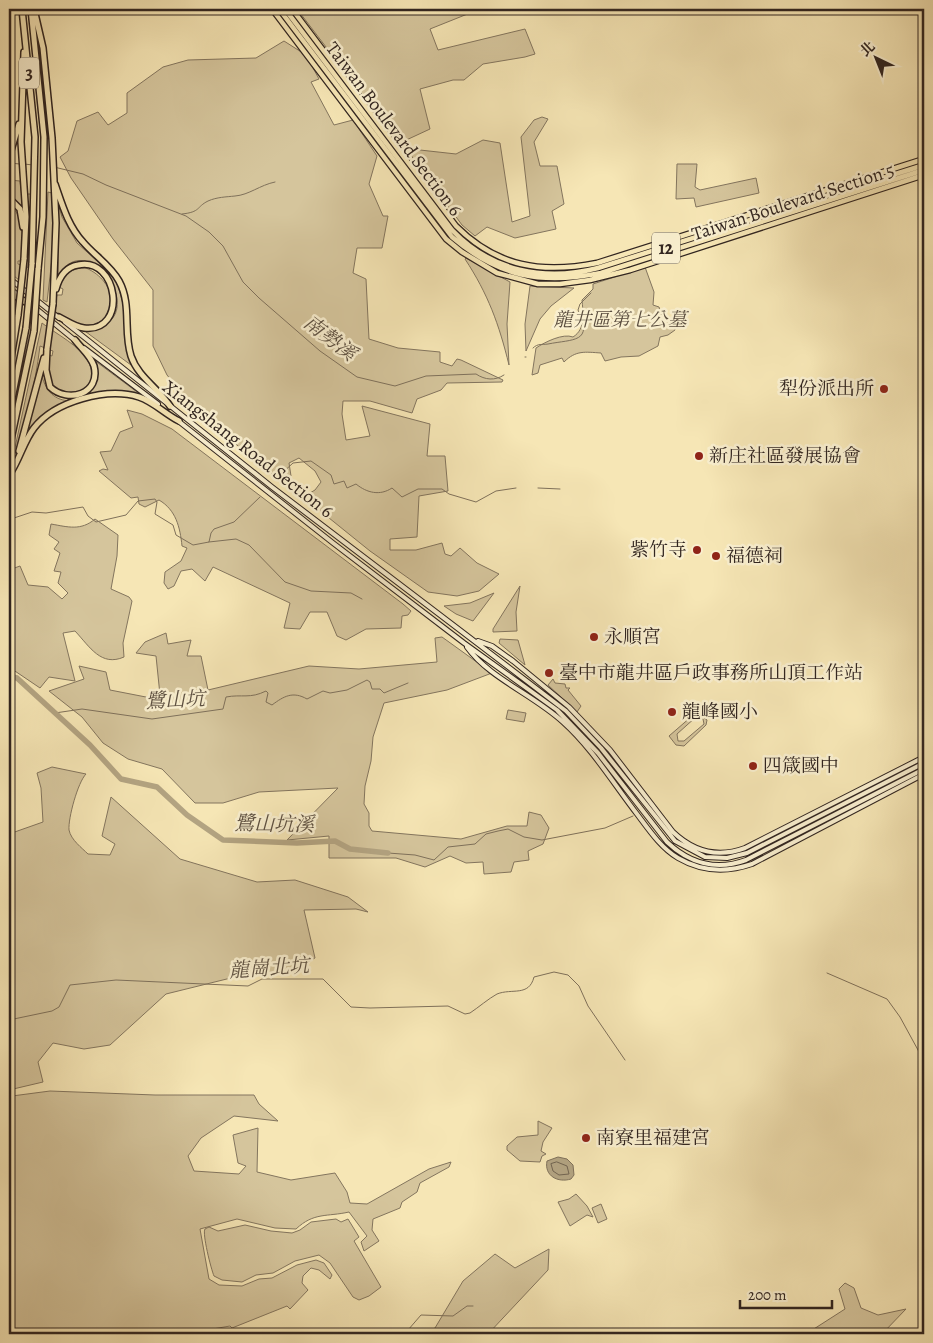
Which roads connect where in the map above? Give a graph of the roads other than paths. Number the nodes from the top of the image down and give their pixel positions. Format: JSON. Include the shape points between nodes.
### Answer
{"nodes":[{"id":1,"x":21,"y":9,"type":"edge"},
{"id":2,"x":33,"y":9,"type":"edge"},
{"id":3,"x":272,"y":9,"type":"edge"},
{"id":4,"x":279,"y":9,"type":"edge"},
{"id":5,"x":285,"y":9,"type":"edge"},
{"id":6,"x":292,"y":9,"type":"edge"},
{"id":7,"x":24,"y":91,"type":"junction"},
{"id":8,"x":9,"y":157,"type":"edge"},
{"id":9,"x":924,"y":159,"type":"edge"},
{"id":10,"x":924,"y":165,"type":"edge"},
{"id":11,"x":924,"y":170,"type":"edge"},
{"id":12,"x":52,"y":174,"type":"junction"},
{"id":13,"x":924,"y":175,"type":"edge"},
{"id":14,"x":9,"y":198,"type":"edge"},
{"id":15,"x":464,"y":235,"type":"joint"},
{"id":16,"x":452,"y":237,"type":"joint"},
{"id":17,"x":446,"y":239,"type":"joint"},
{"id":18,"x":25,"y":242,"type":"junction"},
{"id":19,"x":463,"y":242,"type":"joint"},
{"id":20,"x":9,"y":278,"type":"edge"},
{"id":21,"x":9,"y":290,"type":"edge"},
{"id":22,"x":29,"y":304,"type":"joint"},
{"id":23,"x":53,"y":304,"type":"junction"},
{"id":24,"x":18,"y":315,"type":"junction"},
{"id":25,"x":59,"y":317,"type":"junction"},
{"id":26,"x":75,"y":340,"type":"junction"},
{"id":27,"x":9,"y":341,"type":"edge"},
{"id":28,"x":46,"y":349,"type":"junction"},
{"id":29,"x":9,"y":370,"type":"edge"},
{"id":30,"x":170,"y":406,"type":"junction"},
{"id":31,"x":9,"y":414,"type":"edge"},
{"id":32,"x":179,"y":421,"type":"junction"},
{"id":33,"x":9,"y":449,"type":"edge"},
{"id":34,"x":10,"y":474,"type":"edge"},
{"id":35,"x":473,"y":640,"type":"junction"},
{"id":36,"x":464,"y":643,"type":"junction"},
{"id":37,"x":924,"y":757,"type":"edge"},
{"id":38,"x":924,"y":763,"type":"edge"},
{"id":39,"x":924,"y":769,"type":"edge"},
{"id":40,"x":924,"y":774,"type":"edge"}],
"edges":[{"from":1,"to":7,"type":"highway"},
{"from":1,"to":31,"type":"highway","number":"3","bridge":true,"via":[[35,137],[35,186],[26,328]]},
{"from":2,"to":12,"type":"highway","via":[[43,48],[52,138]]},
{"from":2,"to":33,"type":"highway","number":"3","bridge":true,"via":[[44,137],[43,187],[34,331]]},
{"from":3,"to":17,"type":"main road","name":"Taiwan Boulevard Section 6","number":"12"},
{"from":4,"to":16,"type":"main road","name":"Taiwan Boulevard Section 6","number":"12"},
{"from":5,"to":19,"type":"main road","name":"Taiwan Boulevard Section 6","number":"12"},
{"from":6,"to":15,"type":"main road","name":"Taiwan Boulevard Section 6","number":"12"},
{"from":7,"to":8,"type":"highway","via":[[18,129]]},
{"from":7,"to":18,"type":"highway","via":[[21,142]]},
{"from":9,"to":15,"type":"main road","name":"Taiwan Boulevard Section 5","number":"12","via":[[589,265],[552,269],[525,266],[487,251]]},
{"from":10,"to":19,"type":"main road","name":"Taiwan Boulevard Section 5","number":"12","via":[[635,258],[572,274],[524,271],[474,251]]},
{"from":11,"to":16,"type":"main road","name":"Taiwan Boulevard Section 5","number":"12","via":[[600,273],[575,278],[549,279],[516,274],[479,258]]},
{"from":12,"to":23,"type":"highway","via":[[56,223]]},
{"from":12,"to":30,"type":"highway","via":[[76,233],[120,284],[126,300],[133,362]]},
{"from":13,"to":17,"type":"main road","name":"Taiwan Boulevard Section 5","number":"12","via":[[590,280],[560,284],[526,282],[496,273],[475,262]]},
{"from":14,"to":18,"type":"highway","via":[[20,209]]},
{"from":18,"to":24,"type":"highway","bridge":true},
{"from":20,"to":25,"type":"main road","name":"Xiangshang Road Section 6"},
{"from":21,"to":22,"type":"highway"},
{"from":22,"to":26,"type":"main road","name":"Xiangshang Road Section 6"},
{"from":23,"to":25,"type":"highway","via":[[61,277],[74,266],[92,265],[110,283],[114,304],[104,322],[83,328]]},
{"from":23,"to":28,"type":"highway","bridge":true},
{"from":24,"to":27,"type":"highway"},
{"from":24,"to":29,"type":"highway"},
{"from":25,"to":30,"type":"main road","name":"Xiangshang Road Section 6"},
{"from":26,"to":28,"type":"highway","via":[[90,357],[95,371],[87,391],[77,396],[65,396],[50,387]]},
{"from":26,"to":32,"type":"main road","name":"Xiangshang Road Section 6"},
{"from":28,"to":34,"type":"highway","via":[[27,425]]},
{"from":30,"to":35,"type":"main road","name":"Xiangshang Road Section 6"},
{"from":32,"to":34,"type":"highway","via":[[139,397],[112,395],[80,400],[39,422]]},
{"from":32,"to":36,"type":"main road","name":"Xiangshang Road Section 6"},
{"from":35,"to":37,"type":"main road","name":"Xiangshang Road Section 6","via":[[504,654],[569,707],[610,750],[673,832],[702,851],[720,854],[745,848]]},
{"from":35,"to":38,"type":"main road","name":"Xiangshang Road Section 6","via":[[566,711],[601,748],[670,836],[682,846],[706,857],[727,858],[747,853]]},
{"from":36,"to":39,"type":"main road","name":"Xiangshang Road Section 6","via":[[557,710],[598,753],[667,842],[677,852],[706,865],[728,866],[746,860]]},
{"from":36,"to":40,"type":"main road","name":"Xiangshang Road Section 6","via":[[476,658],[562,721],[595,758],[659,842],[674,856],[698,867],[731,870],[752,864]]}]}
